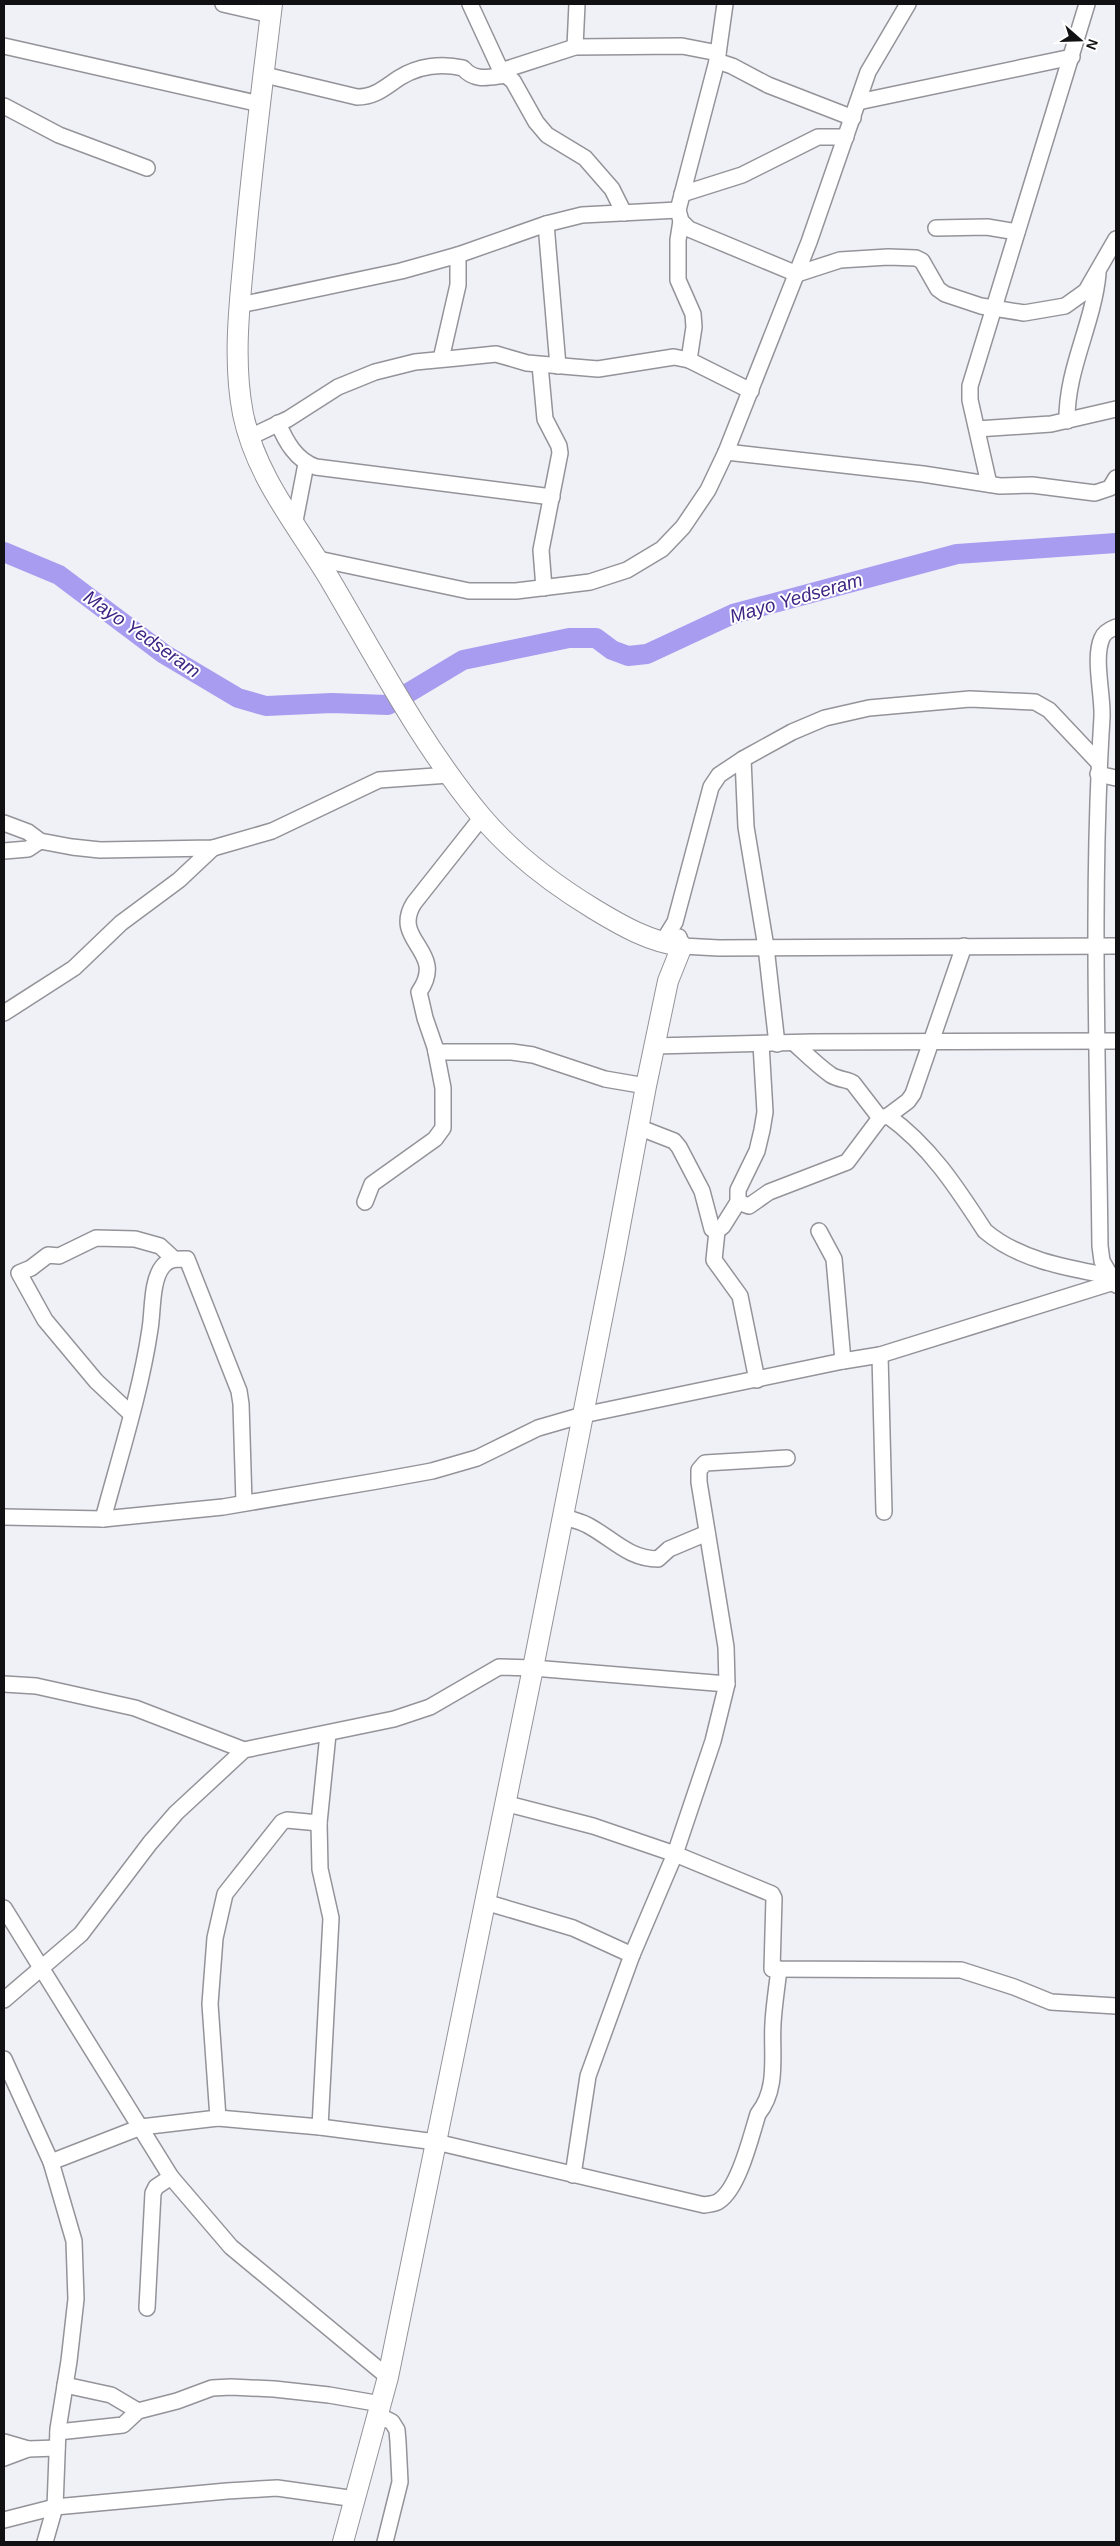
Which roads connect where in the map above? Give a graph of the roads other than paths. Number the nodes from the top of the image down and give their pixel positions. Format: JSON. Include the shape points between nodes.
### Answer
{"nodes":[{"id":1,"x":223,"y":4,"type":"edge"},
{"id":2,"x":470,"y":4,"type":"edge"},
{"id":3,"x":577,"y":4,"type":"edge"},
{"id":4,"x":725,"y":4,"type":"edge"},
{"id":5,"x":908,"y":4,"type":"edge"},
{"id":6,"x":1087,"y":4,"type":"edge"},
{"id":7,"x":272,"y":9,"type":"edge"},
{"id":8,"x":4,"y":46,"type":"edge"},
{"id":9,"x":575,"y":47,"type":"junction"},
{"id":10,"x":717,"y":57,"type":"junction"},
{"id":11,"x":1072,"y":57,"type":"junction"},
{"id":12,"x":504,"y":73,"type":"junction"},
{"id":13,"x":265,"y":74,"type":"junction"},
{"id":14,"x":858,"y":102,"type":"junction"},
{"id":15,"x":260,"y":104,"type":"junction"},
{"id":16,"x":4,"y":106,"type":"edge"},
{"id":17,"x":853,"y":118,"type":"junction"},
{"id":18,"x":846,"y":138,"type":"junction"},
{"id":19,"x":147,"y":168,"type":"dead end"},
{"id":20,"x":682,"y":194,"type":"junction"},
{"id":21,"x":624,"y":213,"type":"junction"},
{"id":22,"x":680,"y":216,"type":"junction"},
{"id":23,"x":546,"y":224,"type":"junction"},
{"id":24,"x":936,"y":228,"type":"dead end"},
{"id":25,"x":1017,"y":232,"type":"junction"},
{"id":26,"x":1116,"y":239,"type":"edge"},
{"id":27,"x":458,"y":255,"type":"junction"},
{"id":28,"x":1098,"y":272,"type":"junction"},
{"id":29,"x":797,"y":274,"type":"junction"},
{"id":30,"x":240,"y":306,"type":"junction"},
{"id":31,"x":995,"y":307,"type":"junction"},
{"id":32,"x":441,"y":359,"type":"junction"},
{"id":33,"x":689,"y":360,"type":"junction"},
{"id":34,"x":540,"y":365,"type":"junction"},
{"id":35,"x":558,"y":366,"type":"junction"},
{"id":36,"x":751,"y":391,"type":"junction"},
{"id":37,"x":1116,"y":409,"type":"edge"},
{"id":38,"x":1067,"y":421,"type":"junction"},
{"id":39,"x":278,"y":424,"type":"junction"},
{"id":40,"x":977,"y":429,"type":"junction"},
{"id":41,"x":250,"y":437,"type":"junction"},
{"id":42,"x":726,"y":452,"type":"junction"},
{"id":43,"x":306,"y":464,"type":"junction"},
{"id":44,"x":1116,"y":478,"type":"edge"},
{"id":45,"x":989,"y":484,"type":"junction"},
{"id":46,"x":552,"y":497,"type":"junction"},
{"id":47,"x":294,"y":526,"type":"junction"},
{"id":48,"x":318,"y":559,"type":"junction"},
{"id":49,"x":544,"y":588,"type":"junction"},
{"id":50,"x":1116,"y":627,"type":"edge"},
{"id":51,"x":744,"y":760,"type":"junction"},
{"id":52,"x":1098,"y":768,"type":"junction"},
{"id":53,"x":449,"y":775,"type":"junction"},
{"id":54,"x":1116,"y":778,"type":"edge"},
{"id":55,"x":482,"y":818,"type":"junction"},
{"id":56,"x":4,"y":823,"type":"edge"},
{"id":57,"x":40,"y":841,"type":"junction"},
{"id":58,"x":214,"y":848,"type":"junction"},
{"id":59,"x":4,"y":851,"type":"edge"},
{"id":60,"x":675,"y":922,"type":"junction"},
{"id":61,"x":662,"y":943,"type":"junction"},
{"id":62,"x":682,"y":946,"type":"junction"},
{"id":63,"x":964,"y":946,"type":"junction"},
{"id":64,"x":1095,"y":946,"type":"junction"},
{"id":65,"x":1116,"y":946,"type":"edge"},
{"id":66,"x":766,"y":947,"type":"junction"},
{"id":67,"x":668,"y":981,"type":"junction"},
{"id":68,"x":4,"y":1012,"type":"edge"},
{"id":69,"x":1116,"y":1041,"type":"edge"},
{"id":70,"x":932,"y":1042,"type":"junction"},
{"id":71,"x":1098,"y":1042,"type":"junction"},
{"id":72,"x":794,"y":1043,"type":"junction"},
{"id":73,"x":761,"y":1044,"type":"junction"},
{"id":74,"x":777,"y":1044,"type":"junction"},
{"id":75,"x":654,"y":1046,"type":"junction"},
{"id":76,"x":436,"y":1052,"type":"junction"},
{"id":77,"x":646,"y":1086,"type":"junction"},
{"id":78,"x":884,"y":1117,"type":"junction"},
{"id":79,"x":638,"y":1127,"type":"junction"},
{"id":80,"x":365,"y":1202,"type":"dead end"},
{"id":81,"x":738,"y":1202,"type":"junction"},
{"id":82,"x":717,"y":1231,"type":"junction"},
{"id":83,"x":819,"y":1231,"type":"dead end"},
{"id":84,"x":173,"y":1258,"type":"junction"},
{"id":85,"x":1113,"y":1281,"type":"edge"},
{"id":86,"x":880,"y":1355,"type":"junction"},
{"id":87,"x":843,"y":1361,"type":"junction"},
{"id":88,"x":757,"y":1380,"type":"junction"},
{"id":89,"x":130,"y":1413,"type":"junction"},
{"id":90,"x":583,"y":1415,"type":"junction"},
{"id":91,"x":787,"y":1458,"type":"dead end"},
{"id":92,"x":244,"y":1503,"type":"junction"},
{"id":93,"x":884,"y":1512,"type":"dead end"},
{"id":94,"x":563,"y":1516,"type":"junction"},
{"id":95,"x":4,"y":1517,"type":"edge"},
{"id":96,"x":103,"y":1519,"type":"junction"},
{"id":97,"x":707,"y":1533,"type":"junction"},
{"id":98,"x":534,"y":1668,"type":"junction"},
{"id":99,"x":4,"y":1684,"type":"edge"},
{"id":100,"x":727,"y":1684,"type":"junction"},
{"id":101,"x":328,"y":1734,"type":"junction"},
{"id":102,"x":244,"y":1750,"type":"junction"},
{"id":103,"x":504,"y":1804,"type":"junction"},
{"id":104,"x":319,"y":1822,"type":"junction"},
{"id":105,"x":675,"y":1854,"type":"junction"},
{"id":106,"x":484,"y":1902,"type":"junction"},
{"id":107,"x":4,"y":1908,"type":"edge"},
{"id":108,"x":632,"y":1955,"type":"junction"},
{"id":109,"x":779,"y":1969,"type":"junction"},
{"id":110,"x":41,"y":1970,"type":"junction"},
{"id":111,"x":4,"y":2000,"type":"edge"},
{"id":112,"x":1116,"y":2006,"type":"edge"},
{"id":113,"x":4,"y":2059,"type":"edge"},
{"id":114,"x":218,"y":2118,"type":"junction"},
{"id":115,"x":140,"y":2127,"type":"junction"},
{"id":116,"x":320,"y":2127,"type":"junction"},
{"id":117,"x":436,"y":2142,"type":"junction"},
{"id":118,"x":51,"y":2162,"type":"junction"},
{"id":119,"x":573,"y":2175,"type":"junction"},
{"id":120,"x":171,"y":2177,"type":"junction"},
{"id":121,"x":147,"y":2308,"type":"dead end"},
{"id":122,"x":388,"y":2377,"type":"junction"},
{"id":123,"x":65,"y":2385,"type":"junction"},
{"id":124,"x":379,"y":2409,"type":"junction"},
{"id":125,"x":138,"y":2411,"type":"junction"},
{"id":126,"x":58,"y":2432,"type":"junction"},
{"id":127,"x":4,"y":2442,"type":"edge"},
{"id":128,"x":57,"y":2448,"type":"junction"},
{"id":129,"x":28,"y":2449,"type":"junction"},
{"id":130,"x":4,"y":2458,"type":"edge"},
{"id":131,"x":356,"y":2499,"type":"junction"},
{"id":132,"x":55,"y":2507,"type":"junction"},
{"id":133,"x":4,"y":2520,"type":"edge"},
{"id":134,"x":46,"y":2542,"type":"edge"},
{"id":135,"x":343,"y":2542,"type":"edge"},
{"id":136,"x":385,"y":2542,"type":"edge"}],
"edges":[{"from":1,"to":7,"type":"street"},
{"from":2,"to":12,"type":"street"},
{"from":3,"to":9,"type":"street"},
{"from":4,"to":10,"type":"street"},
{"from":5,"to":14,"type":"street","via":[[868,72]]},
{"from":6,"to":11,"type":"street"},
{"from":7,"to":13,"type":"main road"},
{"from":8,"to":15,"type":"street"},
{"from":9,"to":10,"type":"street","via":[[682,46]]},
{"from":9,"to":12,"type":"street"},
{"from":10,"to":17,"type":"street","via":[[768,85]]},
{"from":10,"to":20,"type":"street"},
{"from":11,"to":14,"type":"street"},
{"from":11,"to":25,"type":"street"},
{"from":12,"to":13,"type":"street","via":[[478,78],[470,76],[463,68],[436,66],[409,73],[369,97],[357,97]]},
{"from":12,"to":21,"type":"street","via":[[513,81],[547,135],[586,158],[612,190]]},
{"from":13,"to":15,"type":"main road"},
{"from":14,"to":17,"type":"street"},
{"from":15,"to":30,"type":"main road"},
{"from":16,"to":19,"type":"street","via":[[58,134]]},
{"from":17,"to":18,"type":"street"},
{"from":18,"to":20,"type":"street","via":[[818,137],[742,175]]},
{"from":18,"to":29,"type":"street"},
{"from":20,"to":22,"type":"street"},
{"from":21,"to":22,"type":"street"},
{"from":21,"to":23,"type":"street","via":[[582,215]]},
{"from":22,"to":29,"type":"street","via":[[689,230]]},
{"from":22,"to":33,"type":"street","via":[[678,280],[694,327]]},
{"from":23,"to":27,"type":"street"},
{"from":23,"to":35,"type":"street"},
{"from":24,"to":25,"type":"street","via":[[987,227]]},
{"from":25,"to":31,"type":"street"},
{"from":26,"to":28,"type":"street"},
{"from":27,"to":30,"type":"street","via":[[350,284]]},
{"from":27,"to":32,"type":"street","via":[[458,284]]},
{"from":28,"to":31,"type":"street","via":[[1086,291],[1065,306],[1024,313]]},
{"from":28,"to":38,"type":"street","via":[[1092,315],[1074,367],[1067,400]]},
{"from":29,"to":31,"type":"street","via":[[840,260],[916,258],[922,261],[938,289],[945,294],[981,306]]},
{"from":29,"to":36,"type":"street"},
{"from":30,"to":41,"type":"main road","via":[[238,378]]},
{"from":31,"to":40,"type":"street","via":[[970,386]]},
{"from":32,"to":34,"type":"street","via":[[496,354]]},
{"from":32,"to":39,"type":"street","via":[[375,372],[338,387]]},
{"from":33,"to":35,"type":"street","via":[[674,357],[598,369]]},
{"from":33,"to":36,"type":"street"},
{"from":34,"to":35,"type":"street"},
{"from":34,"to":46,"type":"street","via":[[545,419],[560,453]]},
{"from":36,"to":42,"type":"street"},
{"from":37,"to":38,"type":"street"},
{"from":38,"to":40,"type":"street","via":[[1019,428]]},
{"from":39,"to":41,"type":"street"},
{"from":39,"to":43,"type":"street","via":[[284,438]]},
{"from":40,"to":45,"type":"street"},
{"from":41,"to":47,"type":"main road","via":[[272,489]]},
{"from":42,"to":45,"type":"street"},
{"from":42,"to":49,"type":"street","via":[[708,490],[683,527],[662,549],[627,570],[599,579]]},
{"from":43,"to":46,"type":"street","via":[[340,472]]},
{"from":43,"to":47,"type":"street"},
{"from":44,"to":45,"type":"street","via":[[1110,488],[1095,493],[1032,485]]},
{"from":46,"to":49,"type":"street","via":[[541,550]]},
{"from":47,"to":48,"type":"main road"},
{"from":48,"to":49,"type":"street","via":[[469,591]]},
{"from":48,"to":53,"type":"main road"},
{"from":50,"to":52,"type":"street","via":[[1102,638],[1098,668],[1103,700]]},
{"from":51,"to":52,"type":"street","via":[[792,732],[825,718],[870,708],[979,699],[1034,702],[1049,710]]},
{"from":51,"to":60,"type":"street","via":[[719,775],[710,787]]},
{"from":51,"to":66,"type":"street","via":[[746,827]]},
{"from":52,"to":54,"type":"street"},
{"from":52,"to":64,"type":"street"},
{"from":53,"to":55,"type":"main road"},
{"from":53,"to":58,"type":"street","via":[[379,780],[272,831]]},
{"from":55,"to":61,"type":"main road","via":[[529,864],[555,884],[608,917]]},
{"from":55,"to":76,"type":"street","via":[[407,916],[407,926],[429,968],[428,980],[420,992]]},
{"from":56,"to":57,"type":"street","via":[[28,832]]},
{"from":57,"to":58,"type":"street","via":[[100,850]]},
{"from":57,"to":59,"type":"street","via":[[28,849]]},
{"from":58,"to":68,"type":"street","via":[[179,880],[121,923],[74,968]]},
{"from":60,"to":61,"type":"street"},
{"from":60,"to":62,"type":"street"},
{"from":61,"to":62,"type":"main road"},
{"from":61,"to":67,"type":"main road"},
{"from":62,"to":66,"type":"street"},
{"from":62,"to":67,"type":"main road"},
{"from":63,"to":64,"type":"street"},
{"from":63,"to":66,"type":"street"},
{"from":63,"to":70,"type":"street"},
{"from":64,"to":65,"type":"street"},
{"from":64,"to":71,"type":"street"},
{"from":66,"to":74,"type":"street"},
{"from":67,"to":75,"type":"main road"},
{"from":69,"to":71,"type":"street"},
{"from":70,"to":71,"type":"street"},
{"from":70,"to":72,"type":"street"},
{"from":70,"to":78,"type":"street","via":[[913,1094]]},
{"from":71,"to":85,"type":"street","via":[[1100,1246],[1102,1261]]},
{"from":72,"to":74,"type":"street"},
{"from":72,"to":78,"type":"street","via":[[829,1074],[853,1083]]},
{"from":73,"to":74,"type":"street"},
{"from":73,"to":75,"type":"street"},
{"from":73,"to":81,"type":"street","via":[[765,1112],[757,1151],[738,1190]]},
{"from":75,"to":77,"type":"main road"},
{"from":76,"to":77,"type":"street","via":[[533,1054],[605,1079]]},
{"from":76,"to":80,"type":"street","via":[[443,1088],[443,1128],[372,1184]]},
{"from":77,"to":79,"type":"main road"},
{"from":78,"to":81,"type":"street","via":[[847,1162],[768,1192],[749,1206]]},
{"from":78,"to":85,"type":"street","via":[[911,1133],[926,1148],[986,1231],[998,1241],[1018,1252]]},
{"from":79,"to":82,"type":"street","via":[[674,1141],[679,1147],[702,1191],[712,1229]]},
{"from":79,"to":90,"type":"main road"},
{"from":81,"to":82,"type":"street"},
{"from":82,"to":88,"type":"street","via":[[714,1260],[740,1296]]},
{"from":83,"to":87,"type":"street","via":[[834,1259]]},
{"from":84,"to":89,"type":"street","via":[[162,1267],[154,1290],[150,1330]]},
{"from":84,"to":89,"type":"street","via":[[160,1246],[135,1239],[96,1238],[59,1256],[48,1255],[19,1274],[46,1320],[96,1381]]},
{"from":84,"to":92,"type":"street","via":[[187,1259],[239,1391]]},
{"from":85,"to":86,"type":"street"},
{"from":86,"to":87,"type":"street"},
{"from":86,"to":93,"type":"street"},
{"from":87,"to":88,"type":"street"},
{"from":88,"to":90,"type":"street"},
{"from":89,"to":96,"type":"street"},
{"from":90,"to":92,"type":"street","via":[[538,1428],[477,1458],[432,1471]]},
{"from":90,"to":94,"type":"main road"},
{"from":91,"to":97,"type":"street","via":[[705,1463],[699,1470],[699,1482]]},
{"from":92,"to":96,"type":"street"},
{"from":94,"to":97,"type":"street","via":[[587,1524],[628,1552],[647,1559],[658,1559],[669,1549]]},
{"from":94,"to":98,"type":"main road"},
{"from":95,"to":96,"type":"street"},
{"from":97,"to":100,"type":"street","via":[[726,1647]]},
{"from":98,"to":100,"type":"street"},
{"from":98,"to":101,"type":"street","via":[[499,1667],[430,1707]]},
{"from":98,"to":103,"type":"main road"},
{"from":99,"to":102,"type":"street","via":[[36,1686],[135,1708]]},
{"from":100,"to":105,"type":"street","via":[[712,1742]]},
{"from":101,"to":102,"type":"street"},
{"from":101,"to":104,"type":"street"},
{"from":102,"to":110,"type":"street","via":[[176,1813],[81,1934]]},
{"from":103,"to":105,"type":"street","via":[[593,1826]]},
{"from":103,"to":106,"type":"main road"},
{"from":104,"to":114,"type":"street","via":[[282,1822],[225,1894],[215,1938],[210,2004]]},
{"from":104,"to":116,"type":"street","via":[[320,1869],[331,1918]]},
{"from":105,"to":108,"type":"street"},
{"from":105,"to":109,"type":"street","via":[[772,1894],[770,1966]]},
{"from":106,"to":108,"type":"street","via":[[573,1928]]},
{"from":106,"to":117,"type":"main road"},
{"from":107,"to":110,"type":"street"},
{"from":108,"to":119,"type":"street","via":[[588,2076]]},
{"from":109,"to":112,"type":"street","via":[[961,1970],[1051,2002]]},
{"from":109,"to":119,"type":"street","via":[[771,2083],[732,2184],[721,2200],[704,2205]]},
{"from":110,"to":111,"type":"street"},
{"from":110,"to":115,"type":"street"},
{"from":113,"to":118,"type":"street"},
{"from":114,"to":115,"type":"street"},
{"from":114,"to":116,"type":"street"},
{"from":115,"to":118,"type":"street"},
{"from":115,"to":120,"type":"street"},
{"from":116,"to":117,"type":"street"},
{"from":117,"to":119,"type":"street"},
{"from":117,"to":122,"type":"main road"},
{"from":118,"to":123,"type":"street","via":[[74,2241],[76,2299]]},
{"from":120,"to":121,"type":"street","via":[[153,2193]]},
{"from":120,"to":122,"type":"street","via":[[231,2247]]},
{"from":122,"to":124,"type":"main road"},
{"from":123,"to":125,"type":"street","via":[[111,2395]]},
{"from":123,"to":126,"type":"street"},
{"from":124,"to":125,"type":"street","via":[[329,2395],[230,2387],[212,2388]]},
{"from":124,"to":131,"type":"main road"},
{"from":124,"to":136,"type":"street","via":[[397,2430],[400,2482]]},
{"from":125,"to":126,"type":"street","via":[[123,2425]]},
{"from":126,"to":128,"type":"street"},
{"from":127,"to":129,"type":"street"},
{"from":128,"to":129,"type":"street"},
{"from":128,"to":132,"type":"street"},
{"from":129,"to":130,"type":"street"},
{"from":131,"to":132,"type":"street","via":[[277,2488]]},
{"from":131,"to":135,"type":"main road"},
{"from":132,"to":133,"type":"street"},
{"from":132,"to":134,"type":"street"}]}
